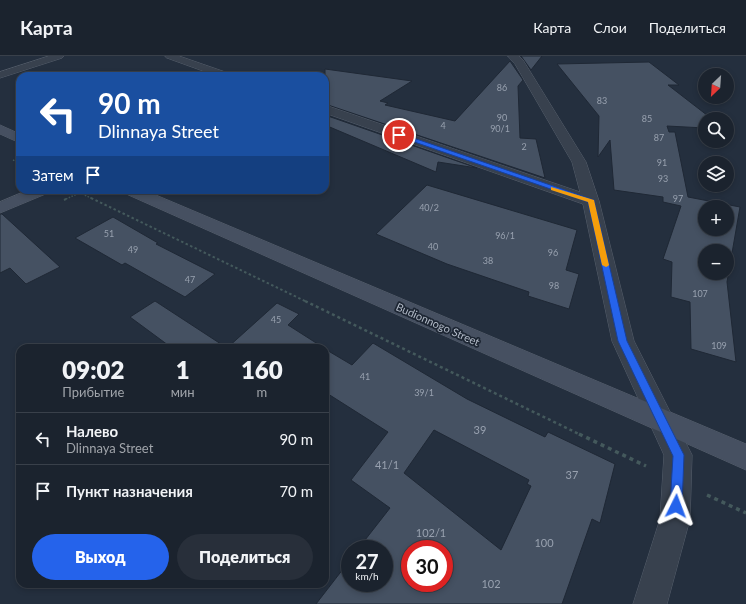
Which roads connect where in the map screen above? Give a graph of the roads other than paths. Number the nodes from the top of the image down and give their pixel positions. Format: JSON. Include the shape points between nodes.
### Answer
{"nodes":[{"id":1,"x":59,"y":56,"type":"edge"},
{"id":2,"x":170,"y":56,"type":"edge"},
{"id":3,"x":514,"y":56,"type":"edge"},
{"id":4,"x":216,"y":72,"type":"edge"},
{"id":5,"x":0,"y":75,"type":"edge"},
{"id":6,"x":329,"y":111,"type":"edge"},
{"id":7,"x":0,"y":129,"type":"edge"},
{"id":8,"x":16,"y":137,"type":"edge"},
{"id":9,"x":33,"y":194,"type":"edge"},
{"id":10,"x":139,"y":194,"type":"edge"},
{"id":11,"x":591,"y":201,"type":"junction"},
{"id":12,"x":0,"y":208,"type":"edge"},
{"id":13,"x":661,"y":421,"type":"junction"},
{"id":14,"x":746,"y":457,"type":"edge"},
{"id":15,"x":650,"y":604,"type":"edge"}],
"edges":[{"from":1,"to":5,"type":"street"},
{"from":2,"to":4,"type":"street"},
{"from":3,"to":11,"type":"street","via":[[579,162]]},
{"from":6,"to":11,"type":"street"},
{"from":7,"to":8,"type":"street"},
{"from":9,"to":12,"type":"street"},
{"from":10,"to":13,"type":"street","name":"Budionnogo Street"},
{"from":11,"to":13,"type":"street","via":[[623,341]]},
{"from":13,"to":14,"type":"street","name":"Budionnogo Street"},
{"from":13,"to":15,"type":"street","via":[[678,455],[676,519]]}]}
